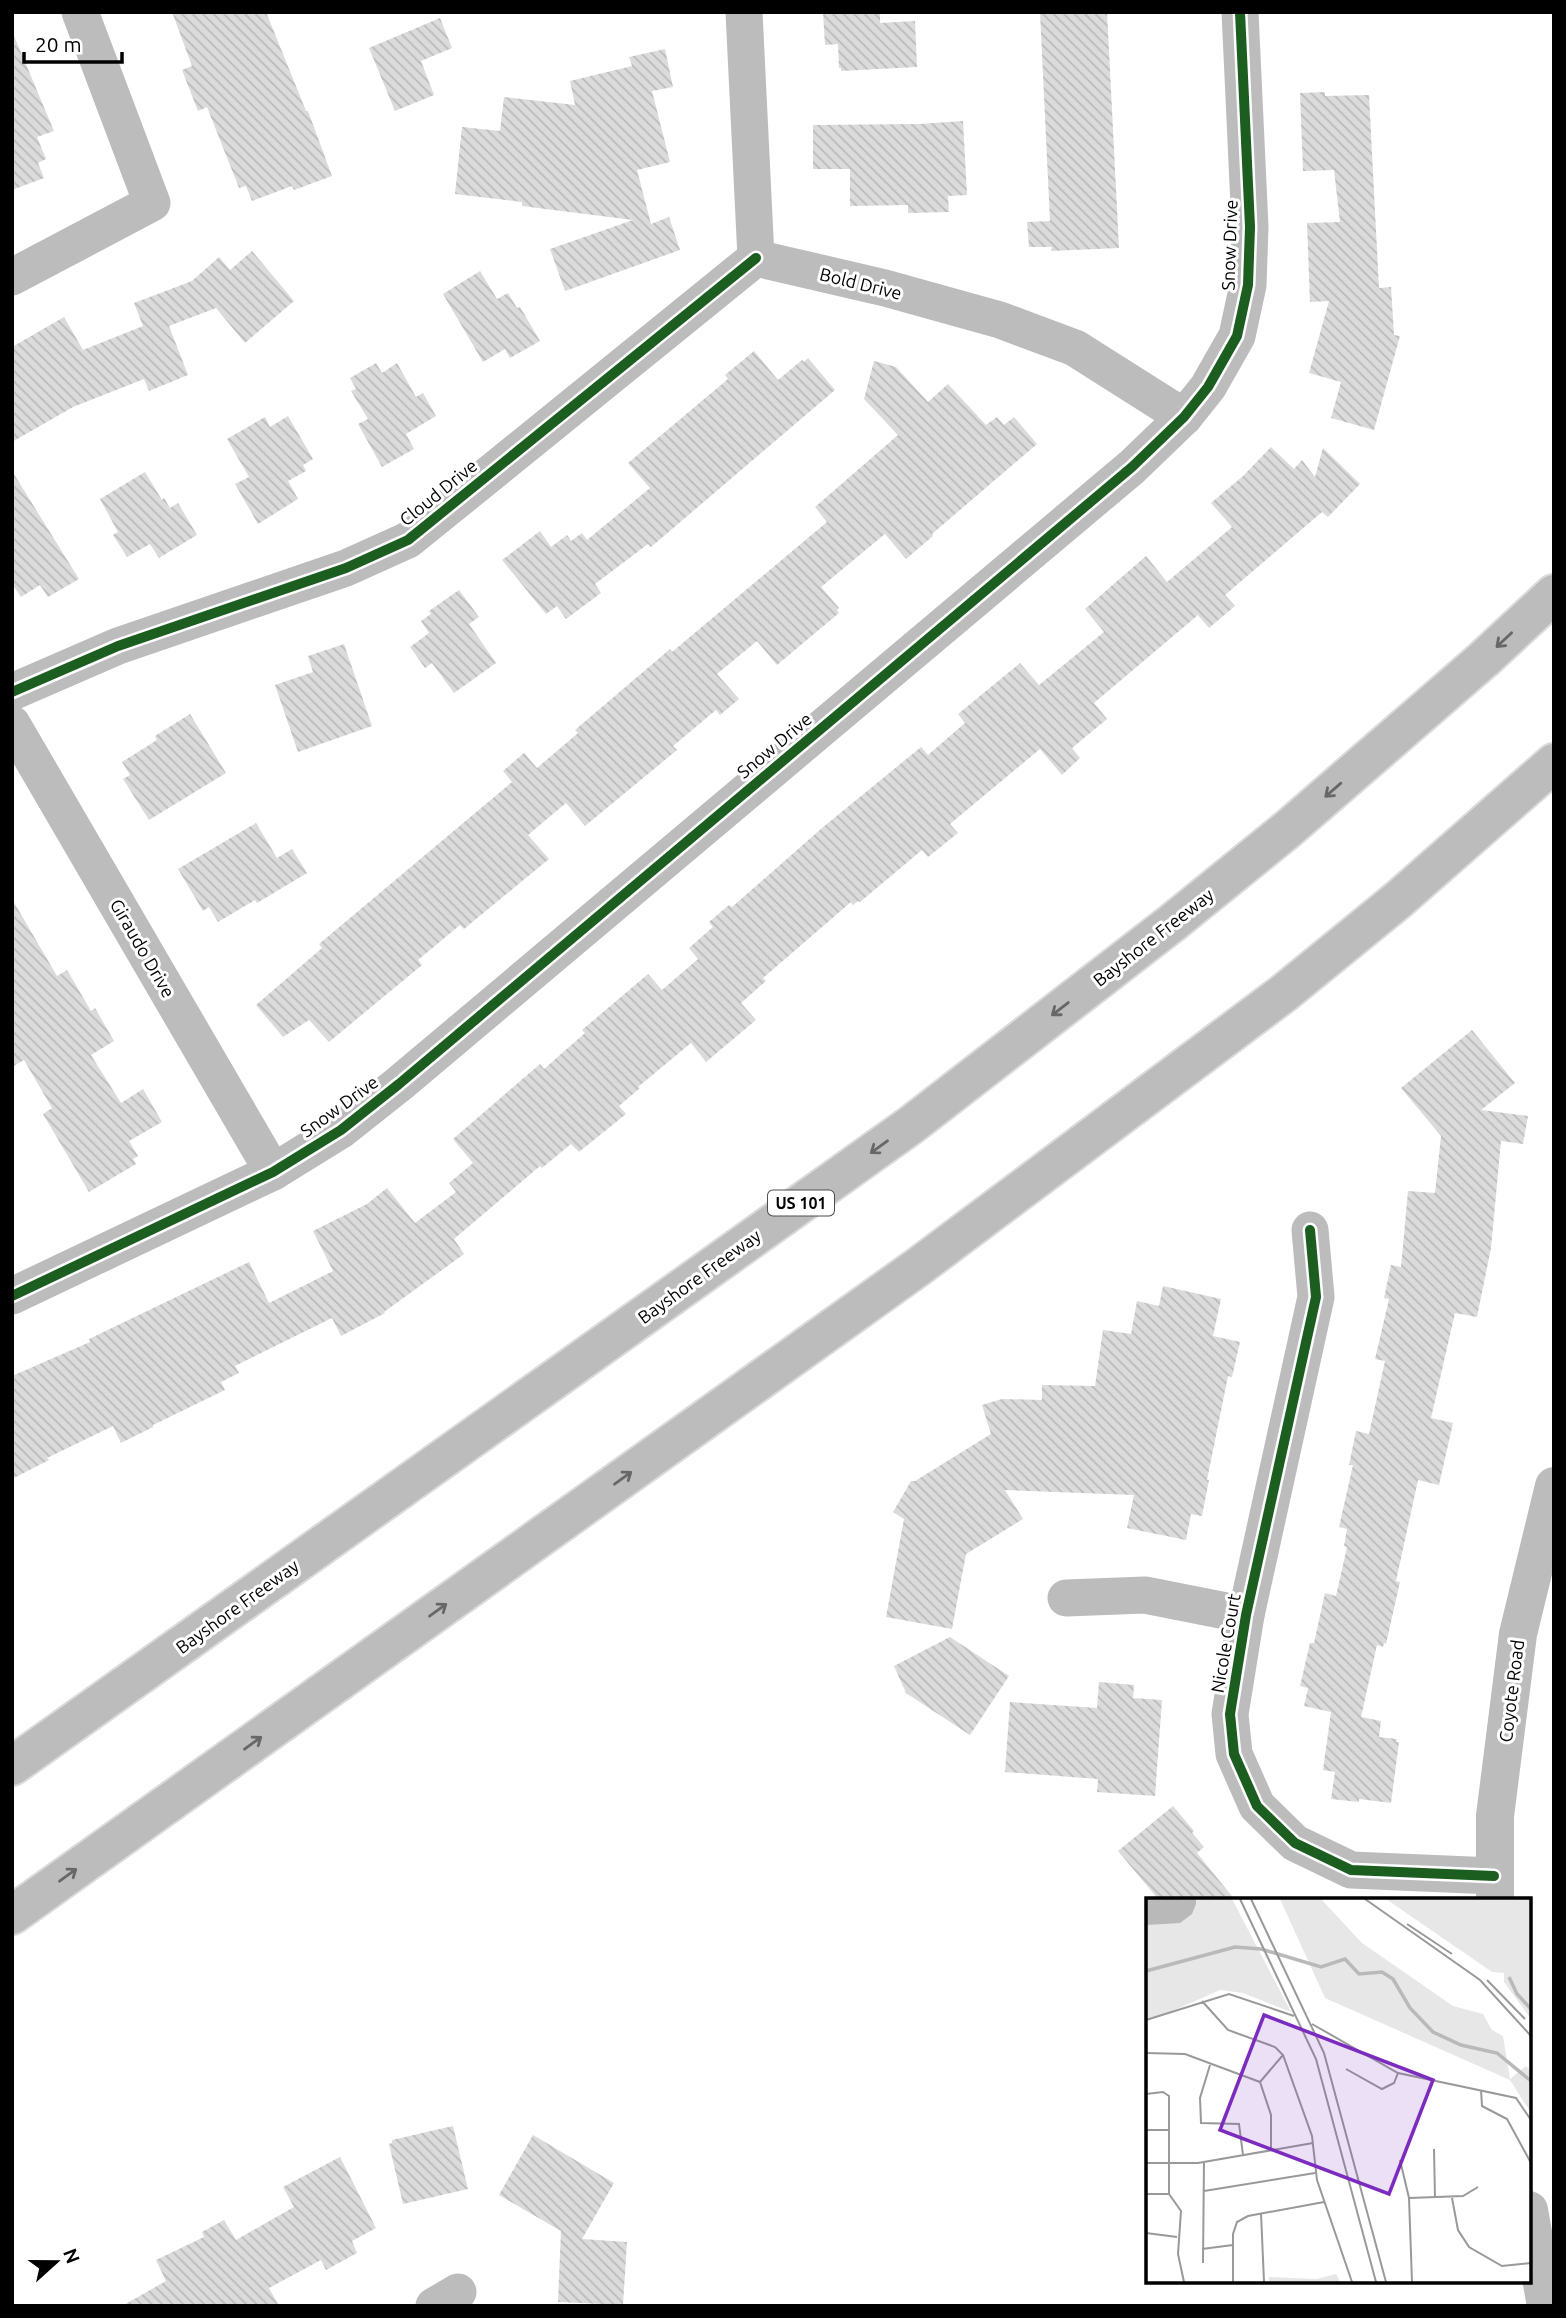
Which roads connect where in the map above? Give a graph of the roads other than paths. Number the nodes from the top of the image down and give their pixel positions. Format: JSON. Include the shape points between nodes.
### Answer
{"nodes":[{"id":1,"x":80,"y":12,"type":"edge"},
{"id":2,"x":744,"y":12,"type":"edge"},
{"id":3,"x":1240,"y":12,"type":"edge"},
{"id":4,"x":756,"y":258,"type":"junction"},
{"id":5,"x":12,"y":277,"type":"edge"},
{"id":6,"x":1184,"y":417,"type":"junction"},
{"id":7,"x":1554,"y":594,"type":"edge"},
{"id":8,"x":12,"y":692,"type":"edge"},
{"id":9,"x":12,"y":724,"type":"edge"},
{"id":10,"x":1554,"y":763,"type":"edge"},
{"id":11,"x":273,"y":1172,"type":"junction"},
{"id":12,"x":1310,"y":1230,"type":"dead end"},
{"id":13,"x":12,"y":1296,"type":"edge"},
{"id":14,"x":1554,"y":1486,"type":"edge"},
{"id":15,"x":1066,"y":1598,"type":"dead end"},
{"id":16,"x":1247,"y":1615,"type":"junction"},
{"id":17,"x":12,"y":1766,"type":"edge"},
{"id":18,"x":1494,"y":1888,"type":"edge"},
{"id":19,"x":12,"y":1915,"type":"edge"},
{"id":20,"x":1531,"y":2222,"type":"edge"},
{"id":21,"x":1545,"y":2306,"type":"edge"}],
"edges":[{"from":1,"to":5,"type":"street","via":[[152,203]]},
{"from":2,"to":4,"type":"street"},
{"from":3,"to":6,"type":"street","name":"Snow Drive","via":[[1250,227],[1248,285],[1237,336],[1209,387]]},
{"from":4,"to":6,"type":"street","name":"Bold Drive","via":[[885,288],[1038,334],[1075,348]]},
{"from":4,"to":8,"type":"street","name":"Cloud Drive","via":[[408,540],[346,568],[118,646]]},
{"from":6,"to":11,"type":"street","name":"Snow Drive","via":[[1132,467],[399,1084],[341,1130]]},
{"from":7,"to":17,"type":"main road","name":"Bayshore Freeway","number":"US 101","one_way":true,"via":[[1287,829],[911,1125]]},
{"from":9,"to":11,"type":"street","name":"Giraudo Drive"},
{"from":19,"to":10,"type":"main road","one_way":true,"via":[[918,1267],[1283,993],[1398,900]]},
{"from":11,"to":13,"type":"street","name":"Snow Drive"},
{"from":12,"to":16,"type":"street","name":"Nicole Court","via":[[1316,1297]]},
{"from":14,"to":18,"type":"main road","name":"Coyote Road","via":[[1518,1634],[1495,1816]]},
{"from":15,"to":16,"type":"street","name":"Nicole Court","via":[[1145,1595]]},
{"from":16,"to":18,"type":"street","name":"Nicole Court","via":[[1230,1714],[1234,1754],[1257,1806],[1295,1843],[1351,1870]]},
{"from":20,"to":21,"type":"main road"}]}
